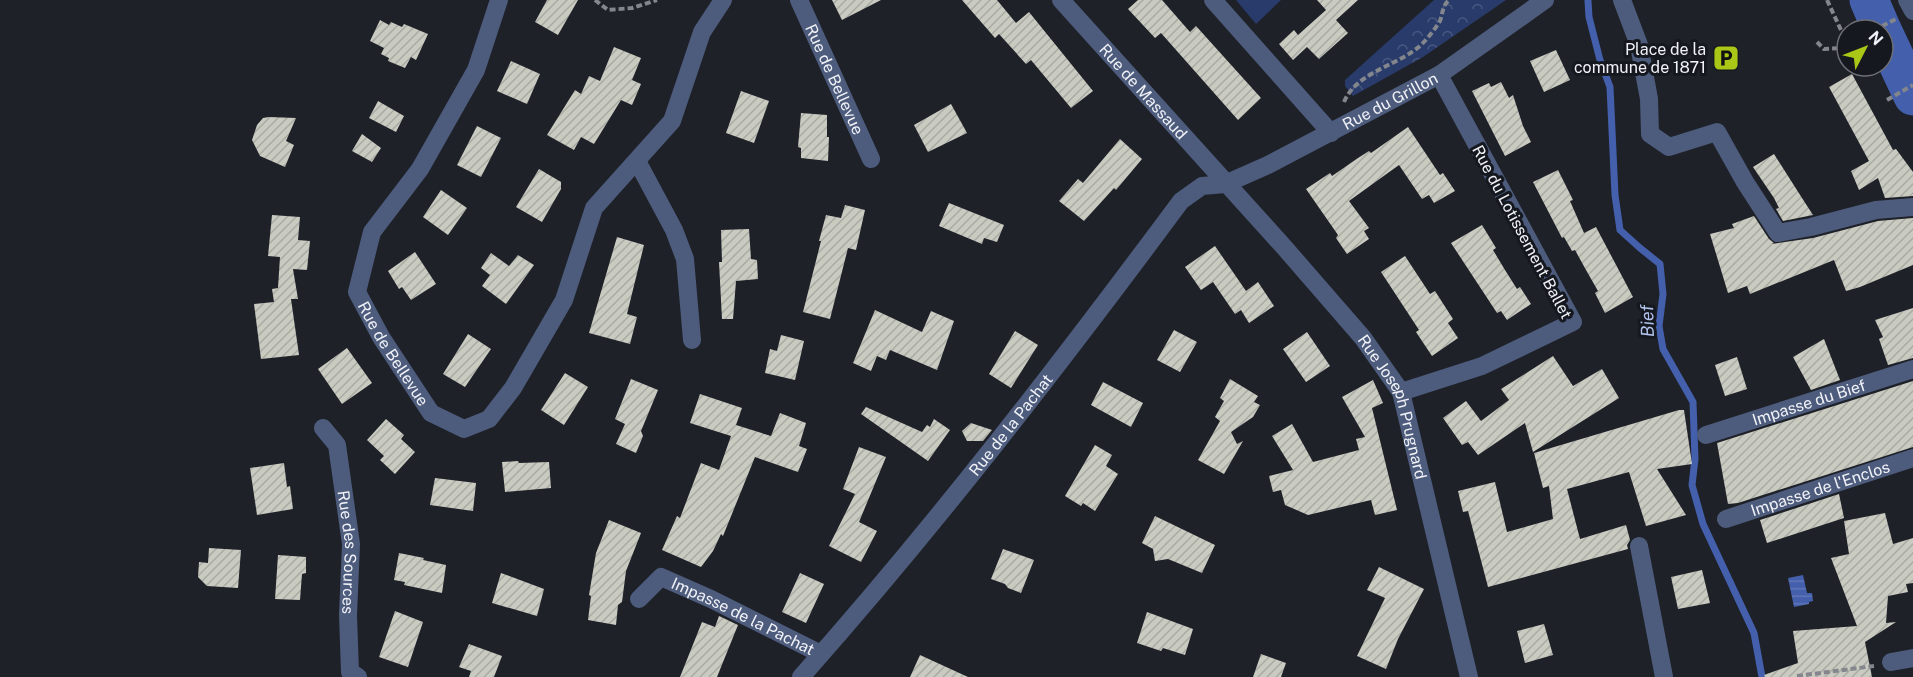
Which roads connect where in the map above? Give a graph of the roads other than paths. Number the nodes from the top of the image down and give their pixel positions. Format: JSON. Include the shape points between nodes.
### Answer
{"nodes":[{"id":1,"x":499,"y":0,"type":"edge"},
{"id":2,"x":723,"y":0,"type":"edge"},
{"id":3,"x":799,"y":0,"type":"edge"},
{"id":4,"x":1061,"y":0,"type":"edge"},
{"id":5,"x":1213,"y":0,"type":"edge"},
{"id":6,"x":1545,"y":0,"type":"edge"},
{"id":7,"x":1622,"y":0,"type":"edge"},
{"id":8,"x":1907,"y":0,"type":"edge"},
{"id":9,"x":1913,"y":11,"type":"edge"},
{"id":10,"x":1439,"y":75,"type":"junction"},
{"id":11,"x":1330,"y":133,"type":"junction"},
{"id":12,"x":871,"y":159,"type":"dead end"},
{"id":13,"x":637,"y":161,"type":"junction"},
{"id":14,"x":1226,"y":184,"type":"junction"},
{"id":15,"x":1913,"y":207,"type":"edge"},
{"id":16,"x":692,"y":340,"type":"dead end"},
{"id":17,"x":1913,"y":369,"type":"edge"},
{"id":18,"x":1401,"y":392,"type":"junction"},
{"id":19,"x":323,"y":428,"type":"dead end"},
{"id":20,"x":1706,"y":435,"type":"dead end"},
{"id":21,"x":1913,"y":458,"type":"edge"},
{"id":22,"x":1726,"y":519,"type":"dead end"},
{"id":23,"x":1639,"y":546,"type":"dead end"},
{"id":24,"x":639,"y":599,"type":"dead end"},
{"id":25,"x":821,"y":654,"type":"junction"},
{"id":26,"x":1913,"y":658,"type":"edge"},
{"id":27,"x":1891,"y":662,"type":"road end"},
{"id":28,"x":358,"y":677,"type":"edge"},
{"id":29,"x":801,"y":677,"type":"edge"},
{"id":30,"x":1469,"y":677,"type":"edge"},
{"id":31,"x":1664,"y":677,"type":"edge"}],
"edges":[{"from":1,"to":13,"type":"street","name":"Rue de Bellevue","via":[[476,70],[420,169],[372,232],[357,292],[381,337],[431,413],[464,429],[489,419],[513,388],[564,300],[594,208]]},
{"from":2,"to":13,"type":"street","name":"Rue de Bellevue","via":[[702,32],[672,122]]},
{"from":3,"to":12,"type":"street","name":"Rue de Bellevue"},
{"from":4,"to":14,"type":"street","name":"Rue de Massaud"},
{"from":5,"to":11,"type":"street"},
{"from":6,"to":10,"type":"street","name":"Rue du Grillon"},
{"from":7,"to":15,"type":"street","via":[[1639,45],[1649,99],[1650,134],[1669,147],[1717,132],[1778,233],[1876,210]]},
{"from":8,"to":9,"type":"street"},
{"from":10,"to":11,"type":"street","name":"Rue du Grillon"},
{"from":10,"to":18,"type":"street","name":"Rue du Lotissement Ballet","via":[[1573,322],[1482,366]]},
{"from":11,"to":14,"type":"street","name":"Rue du Grillon"},
{"from":13,"to":16,"type":"street","via":[[685,259]]},
{"from":14,"to":18,"type":"street","name":"Rue Joseph Prugnard","via":[[1363,338]]},
{"from":14,"to":25,"type":"street","name":"Rue de la Pachat","via":[[1202,186],[1181,201],[1066,355]]},
{"from":17,"to":20,"type":"street","name":"Impasse du Bief"},
{"from":18,"to":30,"type":"street","name":"Rue Joseph Prugnard"},
{"from":19,"to":28,"type":"street","name":"Rue des Sources","via":[[337,445],[351,544],[350,672]]},
{"from":21,"to":22,"type":"street","name":"Impasse de l'Enclos"},
{"from":23,"to":31,"type":"street"},
{"from":24,"to":25,"type":"street","name":"Impasse de la Pachat","via":[[661,577]]},
{"from":25,"to":29,"type":"street","name":"Rue de la Pachat"},
{"from":26,"to":27,"type":"street"}]}
